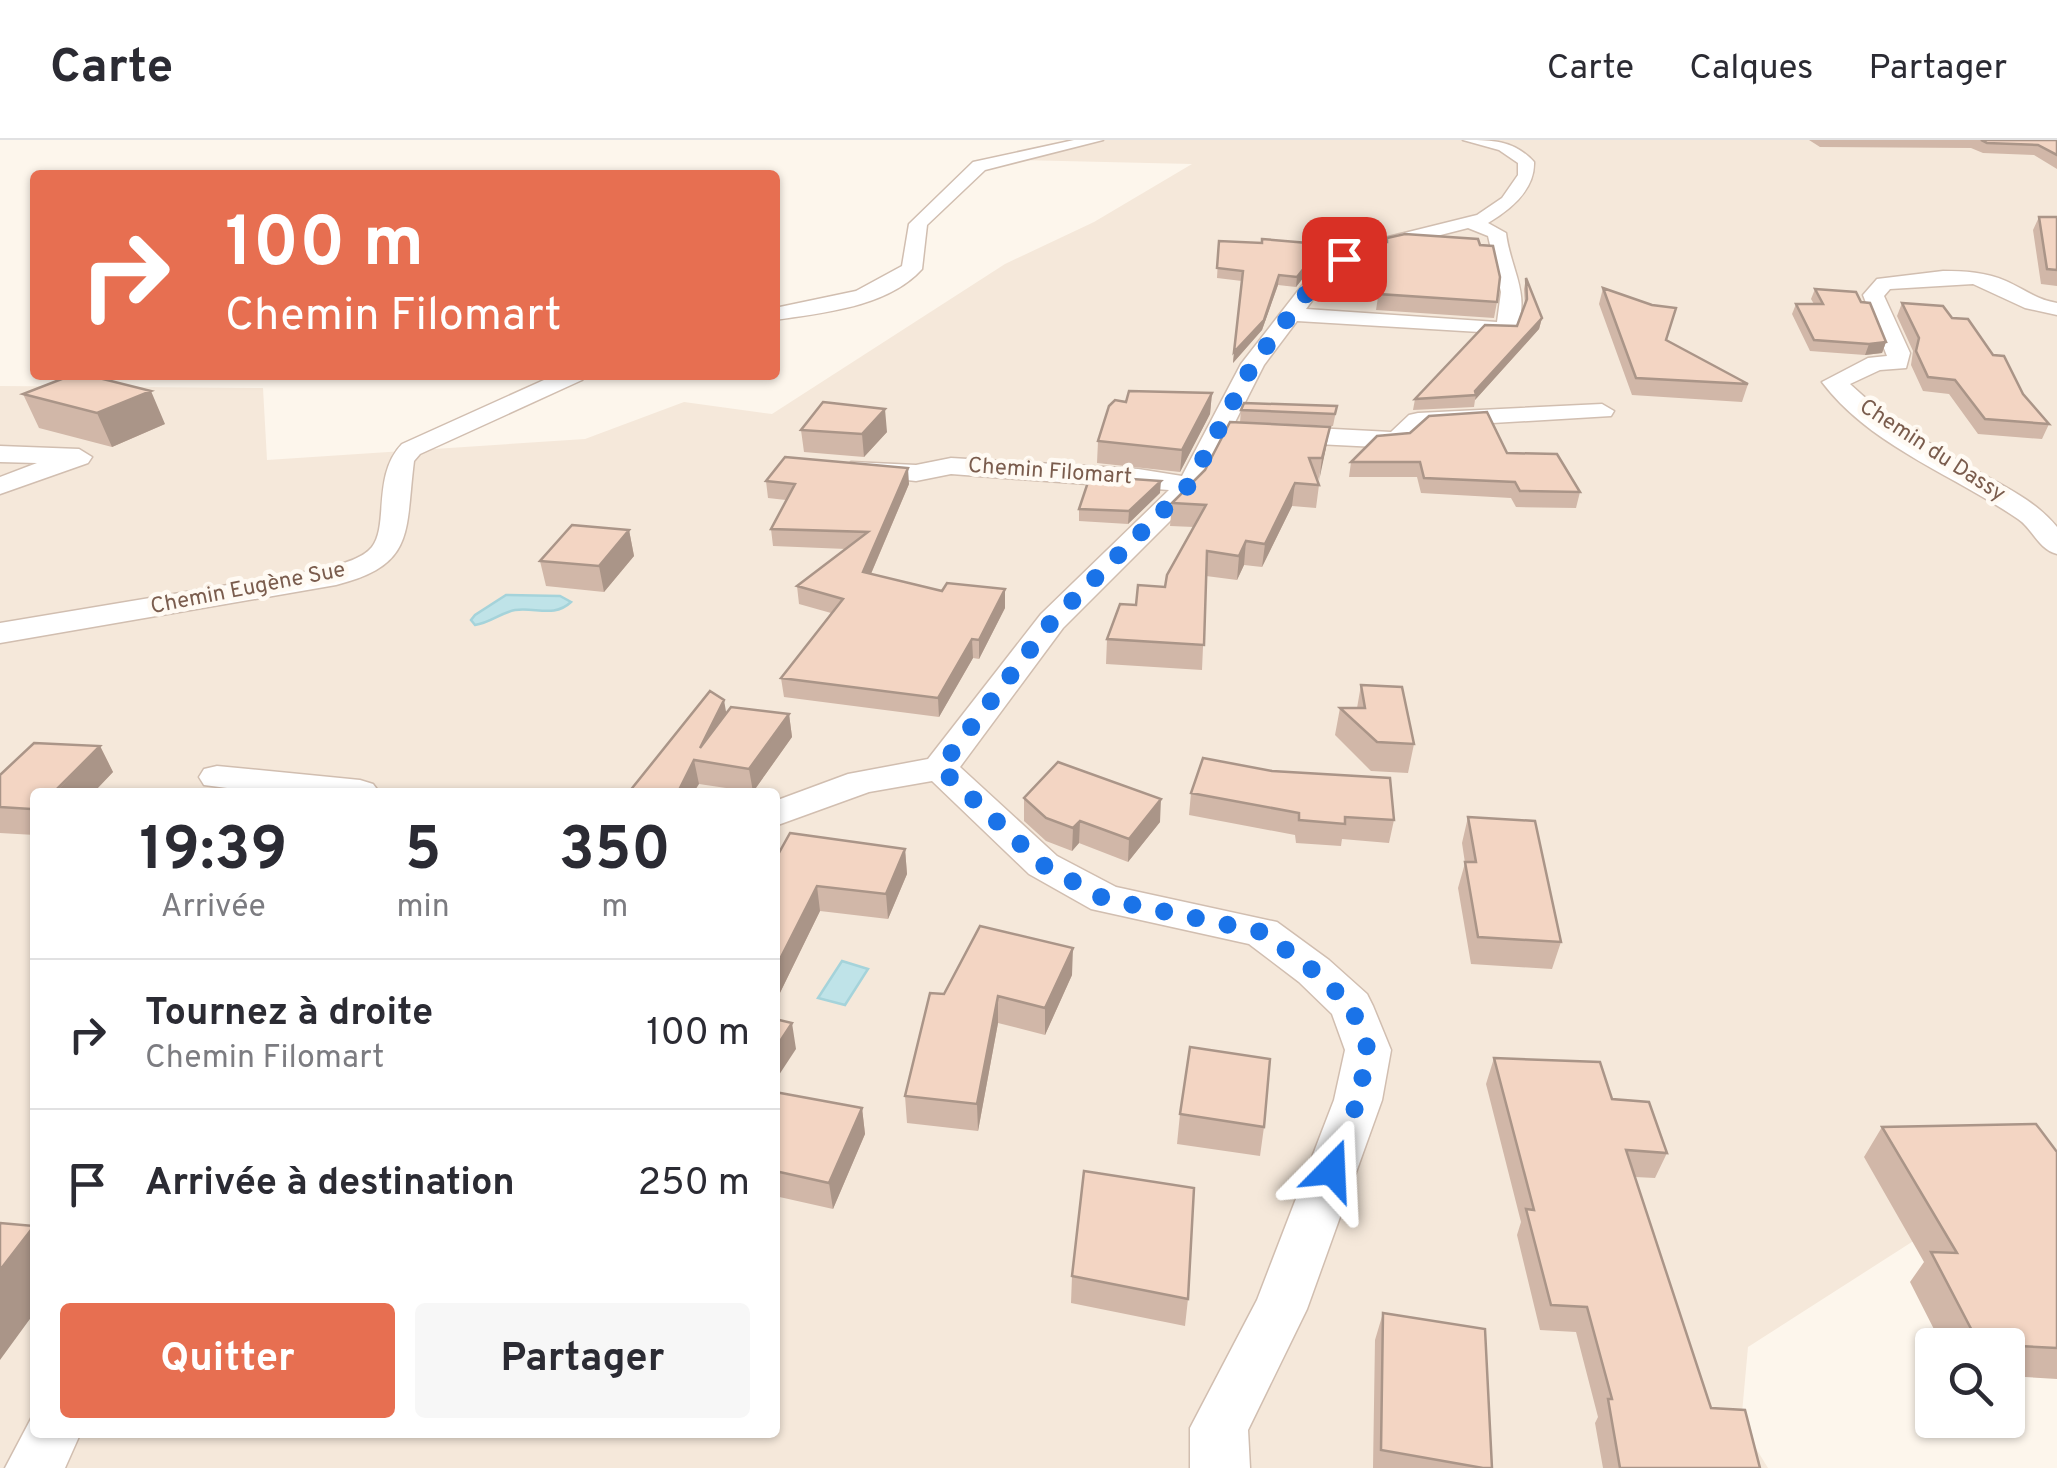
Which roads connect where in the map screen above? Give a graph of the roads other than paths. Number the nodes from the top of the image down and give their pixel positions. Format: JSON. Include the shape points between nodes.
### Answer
{"nodes":[{"id":1,"x":1095,"y":140,"type":"edge"},
{"id":2,"x":1471,"y":140,"type":"edge"},
{"id":3,"x":1470,"y":223,"type":"junction"},
{"id":4,"x":2057,"y":309,"type":"edge"},
{"id":5,"x":780,"y":313,"type":"edge"},
{"id":6,"x":1288,"y":314,"type":"junction"},
{"id":7,"x":563,"y":380,"type":"edge"},
{"id":8,"x":1602,"y":411,"type":"dead end"},
{"id":9,"x":1219,"y":432,"type":"junction"},
{"id":10,"x":0,"y":454,"type":"edge"},
{"id":11,"x":826,"y":466,"type":"edge"},
{"id":12,"x":1190,"y":484,"type":"junction"},
{"id":13,"x":0,"y":486,"type":"edge"},
{"id":14,"x":2057,"y":545,"type":"edge"},
{"id":15,"x":0,"y":633,"type":"edge"},
{"id":16,"x":940,"y":768,"type":"junction"},
{"id":17,"x":217,"y":777,"type":"dead end"},
{"id":18,"x":322,"y":788,"type":"edge"},
{"id":19,"x":780,"y":812,"type":"edge"},
{"id":20,"x":49,"y":1438,"type":"edge"},
{"id":21,"x":34,"y":1468,"type":"edge"},
{"id":22,"x":1220,"y":1468,"type":"edge"}],
"edges":[{"from":1,"to":5,"type":"street","via":[[979,166],[918,224],[912,270],[850,300]]},
{"from":2,"to":3,"type":"street","name":"Chemin Filomart","via":[[1516,152],[1526,174],[1508,202]]},
{"from":3,"to":6,"type":"street","name":"Chemin Filomart","via":[[1363,249],[1325,269]]},
{"from":3,"to":6,"type":"street","via":[[1497,232],[1496,248],[1514,291],[1505,330]]},
{"from":4,"to":14,"type":"street","name":"Chemin du Dassy","via":[[1973,280],[1884,283],[1873,295],[1898,362],[1834,382],[1931,456],[2032,515]]},
{"from":6,"to":9,"type":"street","name":"Chemin Filomart"},
{"from":7,"to":15,"type":"street","name":"Chemin Eugène Sue","via":[[410,449],[400,460],[390,543],[370,564],[302,584]]},
{"from":8,"to":9,"type":"street","via":[[1418,420],[1397,440]]},
{"from":9,"to":12,"type":"street","name":"Chemin Filomart"},
{"from":10,"to":13,"type":"street","via":[[79,457]]},
{"from":11,"to":12,"type":"street","name":"Chemin Filomart","via":[[916,473],[951,466]]},
{"from":12,"to":16,"type":"street","name":"Chemin Filomart","via":[[1052,621]]},
{"from":16,"to":19,"type":"street","via":[[861,782]]},
{"from":16,"to":22,"type":"street","via":[[1043,865],[1105,899],[1262,932],[1351,1006],[1368,1050],[1358,1100],[1280,1309],[1219,1428]]},
{"from":17,"to":18,"type":"street"},
{"from":20,"to":21,"type":"street"}]}
